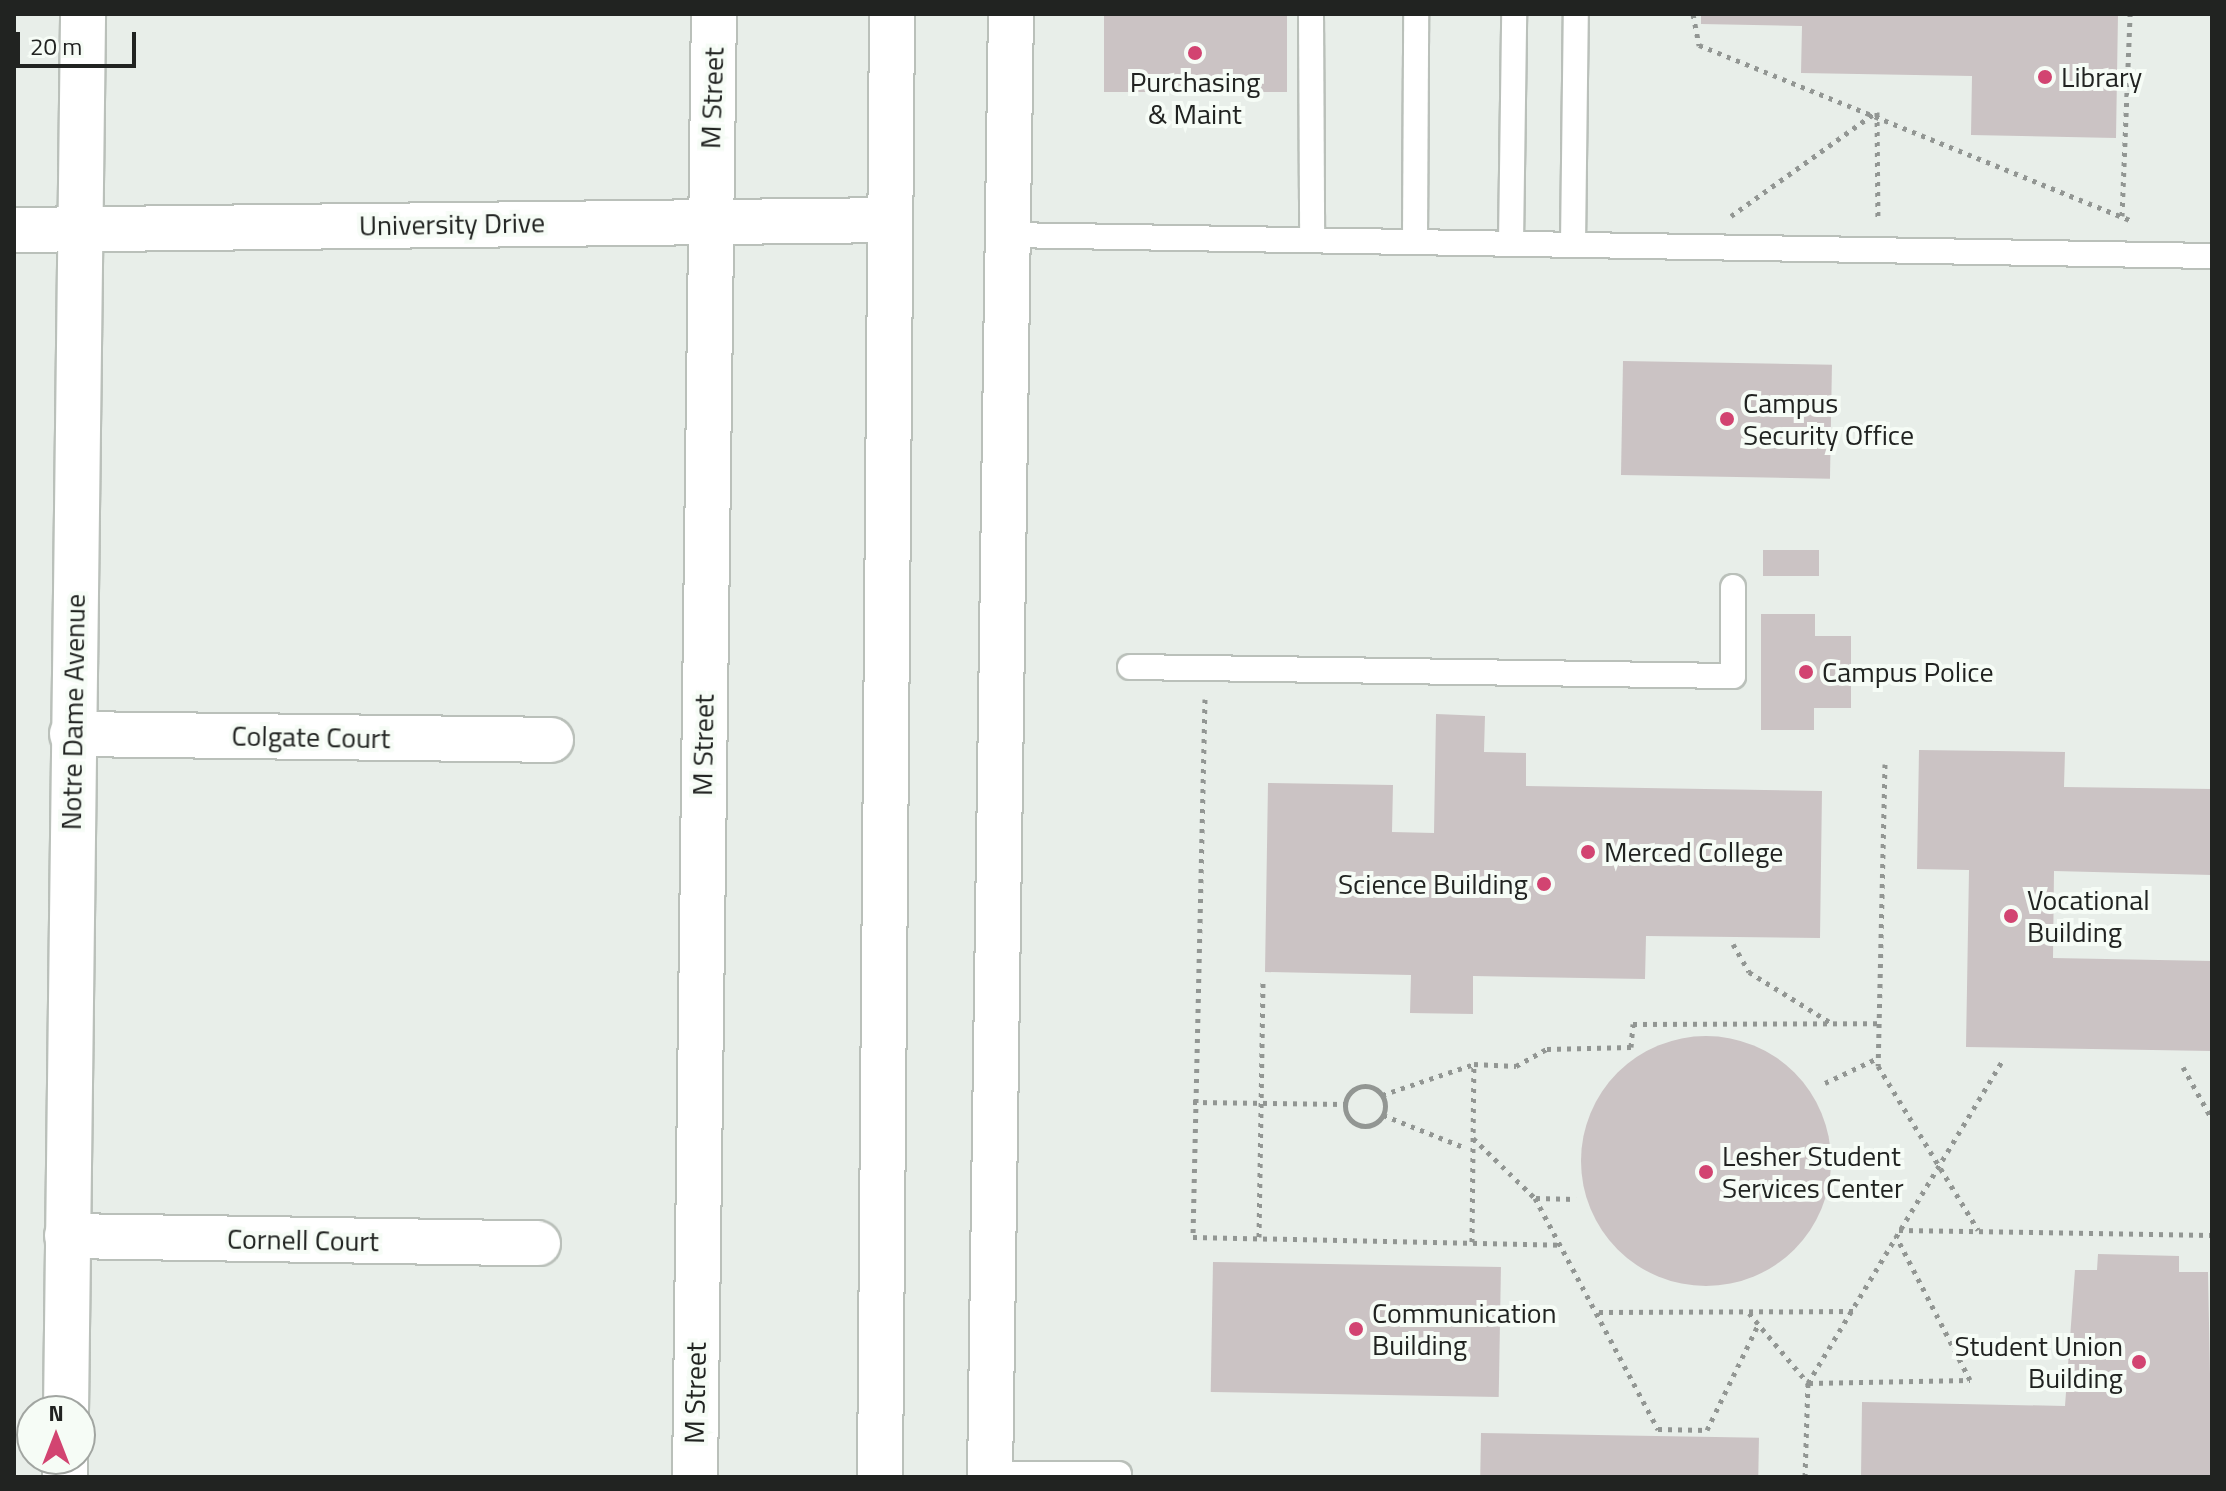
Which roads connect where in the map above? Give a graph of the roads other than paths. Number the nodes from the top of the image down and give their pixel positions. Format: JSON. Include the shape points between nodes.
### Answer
{"nodes":[{"id":1,"x":83,"y":14,"type":"edge"},
{"id":2,"x":714,"y":14,"type":"edge"},
{"id":3,"x":892,"y":14,"type":"edge"},
{"id":4,"x":1011,"y":14,"type":"edge"},
{"id":5,"x":1311,"y":14,"type":"edge"},
{"id":6,"x":1416,"y":14,"type":"edge"},
{"id":7,"x":1514,"y":14,"type":"edge"},
{"id":8,"x":1576,"y":14,"type":"edge"},
{"id":9,"x":709,"y":219,"type":"junction"},
{"id":10,"x":889,"y":220,"type":"junction"},
{"id":11,"x":14,"y":230,"type":"edge"},
{"id":12,"x":80,"y":230,"type":"junction"},
{"id":13,"x":1008,"y":235,"type":"junction"},
{"id":14,"x":1312,"y":240,"type":"junction"},
{"id":15,"x":1415,"y":241,"type":"junction"},
{"id":16,"x":1511,"y":243,"type":"junction"},
{"id":17,"x":1573,"y":244,"type":"junction"},
{"id":18,"x":2212,"y":256,"type":"edge"},
{"id":19,"x":1733,"y":587,"type":"dead end"},
{"id":20,"x":1130,"y":667,"type":"dead end"},
{"id":21,"x":72,"y":734,"type":"junction"},
{"id":22,"x":551,"y":740,"type":"dead end"},
{"id":23,"x":67,"y":1236,"type":"junction"},
{"id":24,"x":538,"y":1243,"type":"dead end"},
{"id":25,"x":66,"y":1395,"type":"edge"},
{"id":26,"x":1119,"y":1474,"type":"dead end"},
{"id":27,"x":990,"y":1476,"type":"edge"},
{"id":28,"x":695,"y":1477,"type":"edge"},
{"id":29,"x":880,"y":1477,"type":"edge"}],
"edges":[{"from":1,"to":12,"type":"street","name":"Notre Dame Avenue"},
{"from":2,"to":9,"type":"street","name":"M Street"},
{"from":3,"to":10,"type":"street"},
{"from":4,"to":13,"type":"street"},
{"from":5,"to":14,"type":"lane"},
{"from":6,"to":15,"type":"lane"},
{"from":7,"to":16,"type":"lane"},
{"from":8,"to":17,"type":"lane"},
{"from":9,"to":10,"type":"street","name":"University Drive"},
{"from":9,"to":12,"type":"street","name":"University Drive"},
{"from":9,"to":28,"type":"street","name":"M Street"},
{"from":10,"to":29,"type":"street"},
{"from":11,"to":12,"type":"street","name":"University Drive"},
{"from":12,"to":21,"type":"street","name":"Notre Dame Avenue"},
{"from":13,"to":14,"type":"lane"},
{"from":13,"to":27,"type":"street"},
{"from":14,"to":15,"type":"lane"},
{"from":15,"to":16,"type":"lane"},
{"from":16,"to":17,"type":"lane"},
{"from":17,"to":18,"type":"lane"},
{"from":19,"to":20,"type":"lane","via":[[1733,676]]},
{"from":21,"to":22,"type":"street","name":"Colgate Court"},
{"from":21,"to":23,"type":"street","name":"Notre Dame Avenue"},
{"from":23,"to":24,"type":"street","name":"Cornell Court"},
{"from":23,"to":25,"type":"street","name":"Notre Dame Avenue"},
{"from":26,"to":27,"type":"lane"}]}
